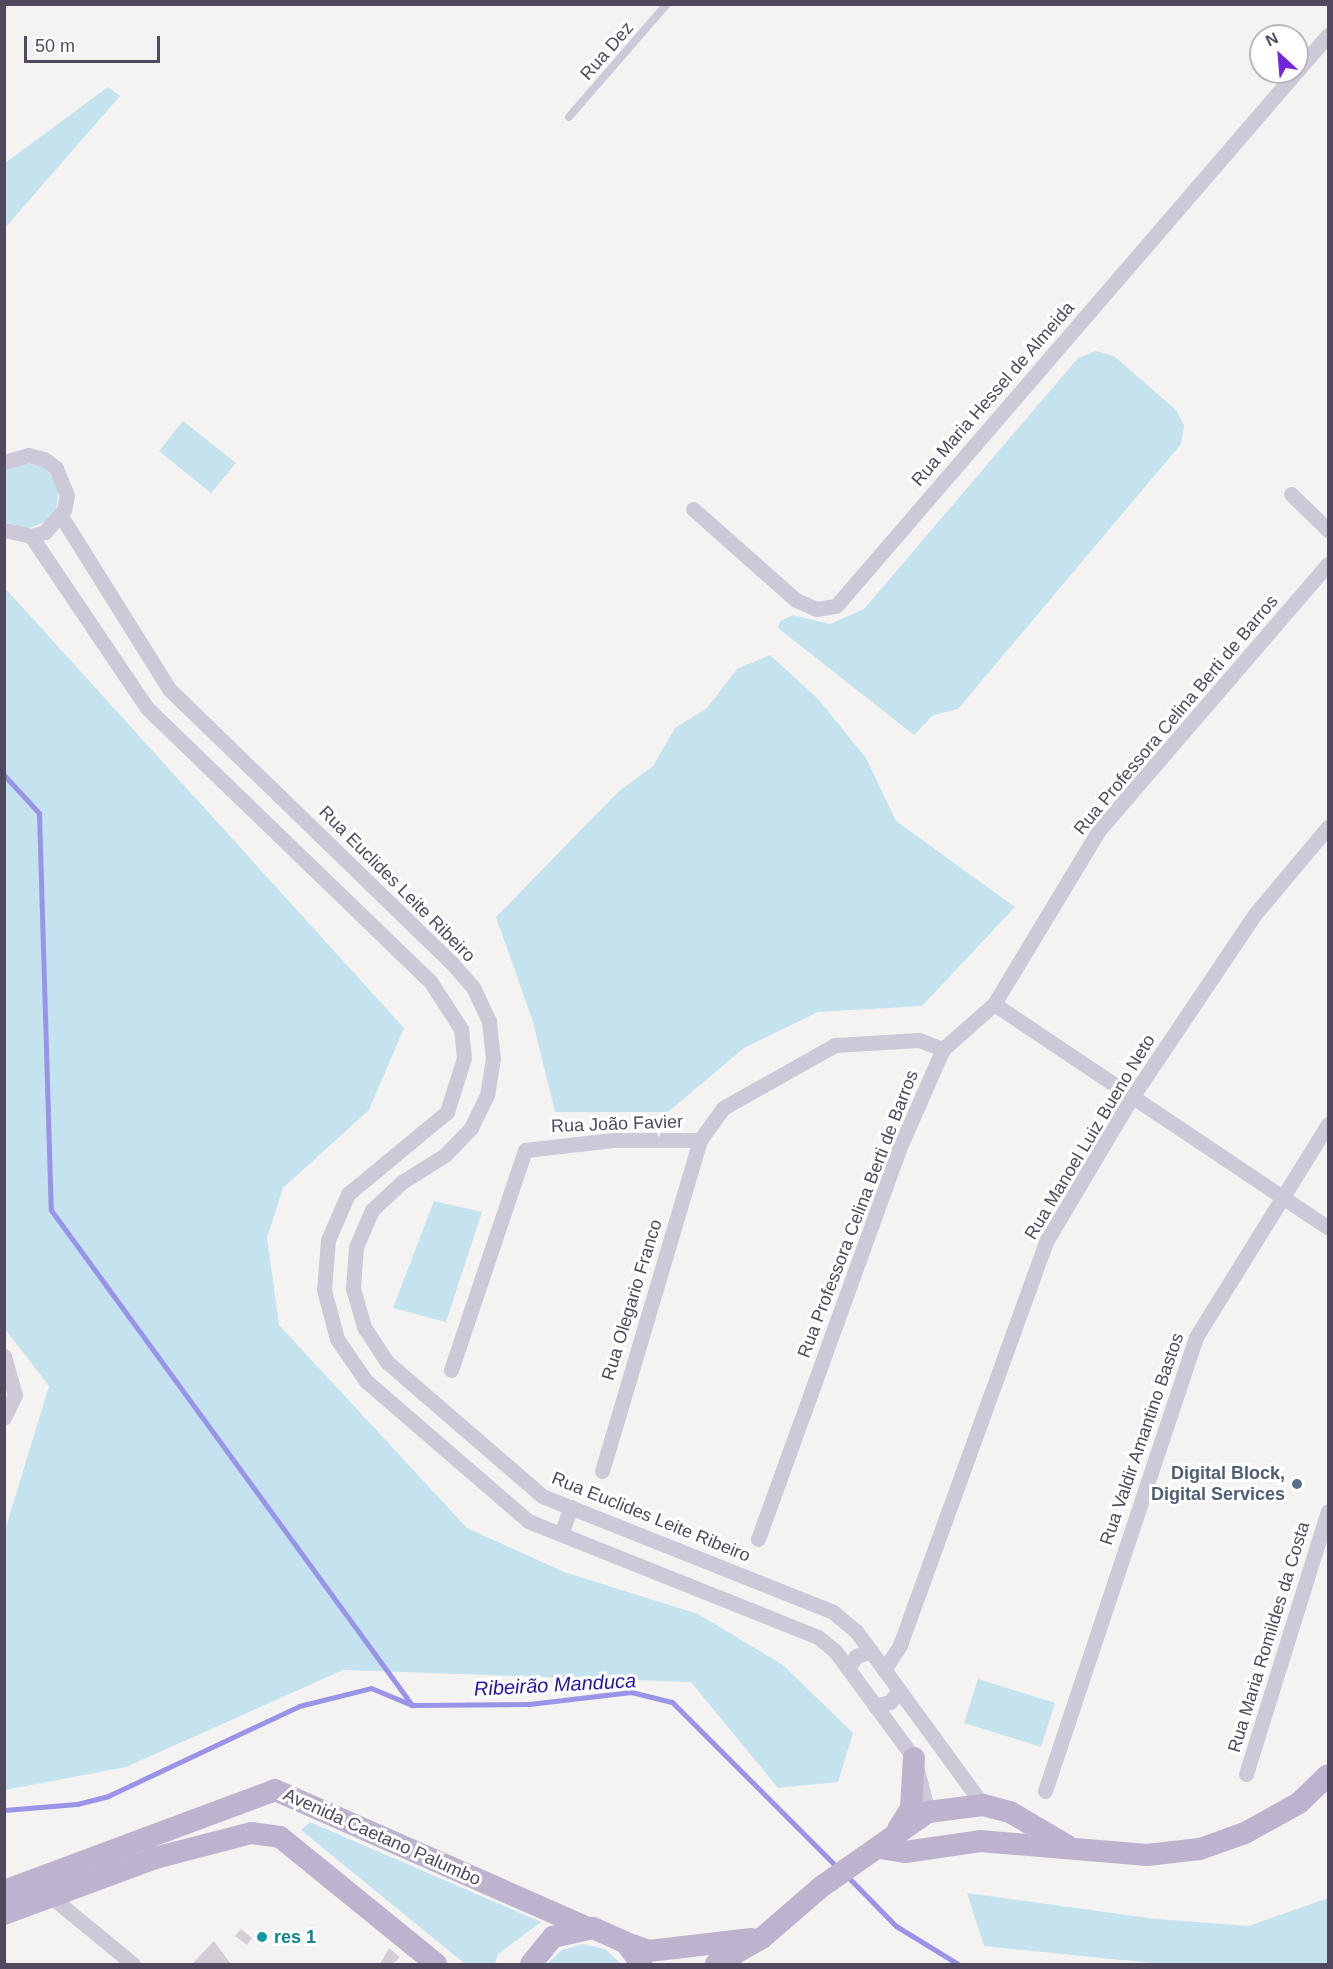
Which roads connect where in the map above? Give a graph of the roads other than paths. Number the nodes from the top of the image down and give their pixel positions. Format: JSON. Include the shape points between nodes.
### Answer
{"nodes":[{"id":1,"x":667,"y":4,"type":"edge"},
{"id":2,"x":1329,"y":35,"type":"edge"},
{"id":3,"x":1309,"y":58,"type":"edge"},
{"id":4,"x":1287,"y":84,"type":"edge"},
{"id":5,"x":569,"y":117,"type":"dead end"},
{"id":6,"x":4,"y":462,"type":"edge"},
{"id":7,"x":1291,"y":494,"type":"dead end"},
{"id":8,"x":693,"y":509,"type":"dead end"},
{"id":9,"x":60,"y":516,"type":"junction"},
{"id":10,"x":4,"y":530,"type":"edge"},
{"id":11,"x":1329,"y":530,"type":"edge"},
{"id":12,"x":31,"y":536,"type":"junction"},
{"id":13,"x":1329,"y":564,"type":"edge"},
{"id":14,"x":1329,"y":827,"type":"edge"},
{"id":15,"x":994,"y":1004,"type":"junction"},
{"id":16,"x":943,"y":1049,"type":"junction"},
{"id":17,"x":1132,"y":1097,"type":"junction"},
{"id":18,"x":1329,"y":1124,"type":"edge"},
{"id":19,"x":700,"y":1140,"type":"junction"},
{"id":20,"x":1281,"y":1197,"type":"junction"},
{"id":21,"x":1329,"y":1228,"type":"edge"},
{"id":22,"x":7,"y":1357,"type":"edge"},
{"id":23,"x":451,"y":1370,"type":"dead end"},
{"id":24,"x":4,"y":1418,"type":"edge"},
{"id":25,"x":602,"y":1471,"type":"dead end"},
{"id":26,"x":571,"y":1507,"type":"junction"},
{"id":27,"x":1329,"y":1511,"type":"edge"},
{"id":28,"x":561,"y":1534,"type":"junction"},
{"id":29,"x":758,"y":1539,"type":"dead end"},
{"id":30,"x":871,"y":1651,"type":"junction"},
{"id":31,"x":848,"y":1668,"type":"junction"},
{"id":32,"x":884,"y":1670,"type":"junction"},
{"id":33,"x":899,"y":1690,"type":"junction"},
{"id":34,"x":875,"y":1706,"type":"junction"},
{"id":35,"x":914,"y":1758,"type":"junction"},
{"id":36,"x":1246,"y":1774,"type":"dead end"},
{"id":37,"x":1329,"y":1775,"type":"edge"},
{"id":38,"x":1045,"y":1791,"type":"dead end"},
{"id":39,"x":983,"y":1805,"type":"junction"},
{"id":40,"x":928,"y":1812,"type":"junction"},
{"id":41,"x":898,"y":1829,"type":"junction"},
{"id":42,"x":980,"y":1841,"type":"junction"},
{"id":43,"x":944,"y":1842,"type":"junction"},
{"id":44,"x":1066,"y":1845,"type":"junction"},
{"id":45,"x":874,"y":1851,"type":"junction"},
{"id":46,"x":4,"y":1891,"type":"edge"},
{"id":47,"x":48,"y":1895,"type":"junction"},
{"id":48,"x":4,"y":1914,"type":"edge"},
{"id":49,"x":588,"y":1928,"type":"junction"},
{"id":50,"x":762,"y":1938,"type":"junction"},
{"id":51,"x":627,"y":1943,"type":"junction"},
{"id":52,"x":134,"y":1965,"type":"edge"},
{"id":53,"x":436,"y":1965,"type":"edge"},
{"id":54,"x":531,"y":1965,"type":"edge"},
{"id":55,"x":640,"y":1965,"type":"edge"},
{"id":56,"x":716,"y":1965,"type":"edge"}],
"edges":[{"from":1,"to":5,"type":"lane","name":"Rua Dez"},
{"from":2,"to":3,"type":"street","name":"Rua Maria Hessel de Almeida"},
{"from":4,"to":8,"type":"street","name":"Rua Maria Hessel de Almeida","via":[[836,606],[816,609],[796,600]]},
{"from":6,"to":9,"type":"street","via":[[28,455],[56,468],[67,495]]},
{"from":7,"to":11,"type":"street"},
{"from":9,"to":12,"type":"street","via":[[45,532]]},
{"from":9,"to":26,"type":"street","name":"Rua Euclides Leite Ribeiro","via":[[169,689],[473,987],[490,1030],[493,1058],[487,1095],[471,1128],[446,1155],[402,1182],[372,1210],[356,1247],[353,1288],[364,1327],[387,1362],[529,1486]]},
{"from":10,"to":12,"type":"street"},
{"from":12,"to":28,"type":"street","via":[[147,708],[449,1003],[461,1029],[464,1058],[460,1086],[447,1112],[427,1133],[384,1159],[348,1194],[328,1240],[324,1290],[337,1339],[366,1381],[511,1508]]},
{"from":13,"to":15,"type":"street","name":"Rua Professora Celina Berti de Barros","via":[[1100,830]]},
{"from":14,"to":17,"type":"street","name":"Rua Manoel Luiz Bueno Neto","via":[[1255,914]]},
{"from":15,"to":16,"type":"street","name":"Rua Professora Celina Berti de Barros"},
{"from":15,"to":17,"type":"street"},
{"from":16,"to":19,"type":"street","name":"Rua João Favier","via":[[920,1040],[835,1045],[723,1108]]},
{"from":16,"to":29,"type":"street","name":"Rua Professora Celina Berti de Barros","via":[[899,1149]]},
{"from":17,"to":20,"type":"street"},
{"from":17,"to":32,"type":"street","name":"Rua Manoel Luiz Bueno Neto","via":[[1047,1239],[900,1645]]},
{"from":18,"to":20,"type":"street","name":"Rua Valdir Amantino Bastos"},
{"from":19,"to":23,"type":"street","name":"Rua João Favier","via":[[613,1140],[525,1150]]},
{"from":19,"to":25,"type":"street","name":"Rua Olegario Franco"},
{"from":20,"to":21,"type":"street"},
{"from":20,"to":38,"type":"street","name":"Rua Valdir Amantino Bastos","via":[[1196,1337]]},
{"from":22,"to":24,"type":"street","via":[[15,1395]]},
{"from":26,"to":28,"type":"street"},
{"from":26,"to":30,"type":"street","name":"Rua Euclides Leite Ribeiro","via":[[833,1612]]},
{"from":27,"to":36,"type":"street","name":"Rua Maria Romildes da Costa"},
{"from":28,"to":31,"type":"street","via":[[818,1637]]},
{"from":30,"to":31,"type":"street","via":[[856,1656]]},
{"from":30,"to":32,"type":"street","name":"Rua Euclides Leite Ribeiro"},
{"from":31,"to":34,"type":"street"},
{"from":32,"to":33,"type":"street","name":"Rua Euclides Leite Ribeiro"},
{"from":33,"to":34,"type":"street","via":[[890,1702]]},
{"from":33,"to":39,"type":"street","name":"Rua Euclides Leite Ribeiro"},
{"from":34,"to":35,"type":"street"},
{"from":35,"to":40,"type":"street"},
{"from":35,"to":41,"type":"main road","via":[[911,1808]]},
{"from":37,"to":44,"type":"main road","via":[[1299,1803],[1245,1833],[1200,1849],[1147,1855]]},
{"from":39,"to":40,"type":"main road"},
{"from":39,"to":42,"type":"main road","via":[[987,1823]]},
{"from":39,"to":44,"type":"main road","via":[[1010,1812]]},
{"from":40,"to":41,"type":"main road"},
{"from":40,"to":43,"type":"main road"},
{"from":41,"to":45,"type":"main road"},
{"from":42,"to":43,"type":"main road"},
{"from":42,"to":44,"type":"main road","via":[[1041,1849]]},
{"from":43,"to":45,"type":"main road","via":[[905,1852]]},
{"from":45,"to":50,"type":"main road","via":[[821,1887]]},
{"from":46,"to":49,"type":"main road","name":"Avenida Caetano Palumbo","via":[[275,1790]]},
{"from":47,"to":48,"type":"main road"},
{"from":47,"to":52,"type":"street"},
{"from":47,"to":53,"type":"main road","via":[[225,1836],[280,1837]]},
{"from":49,"to":51,"type":"main road","name":"Avenida Caetano Palumbo"},
{"from":49,"to":54,"type":"main road","via":[[553,1937]]},
{"from":50,"to":51,"type":"main road","name":"Avenida Caetano Palumbo","via":[[650,1951]]},
{"from":50,"to":56,"type":"main road"},
{"from":51,"to":55,"type":"main road"}]}
